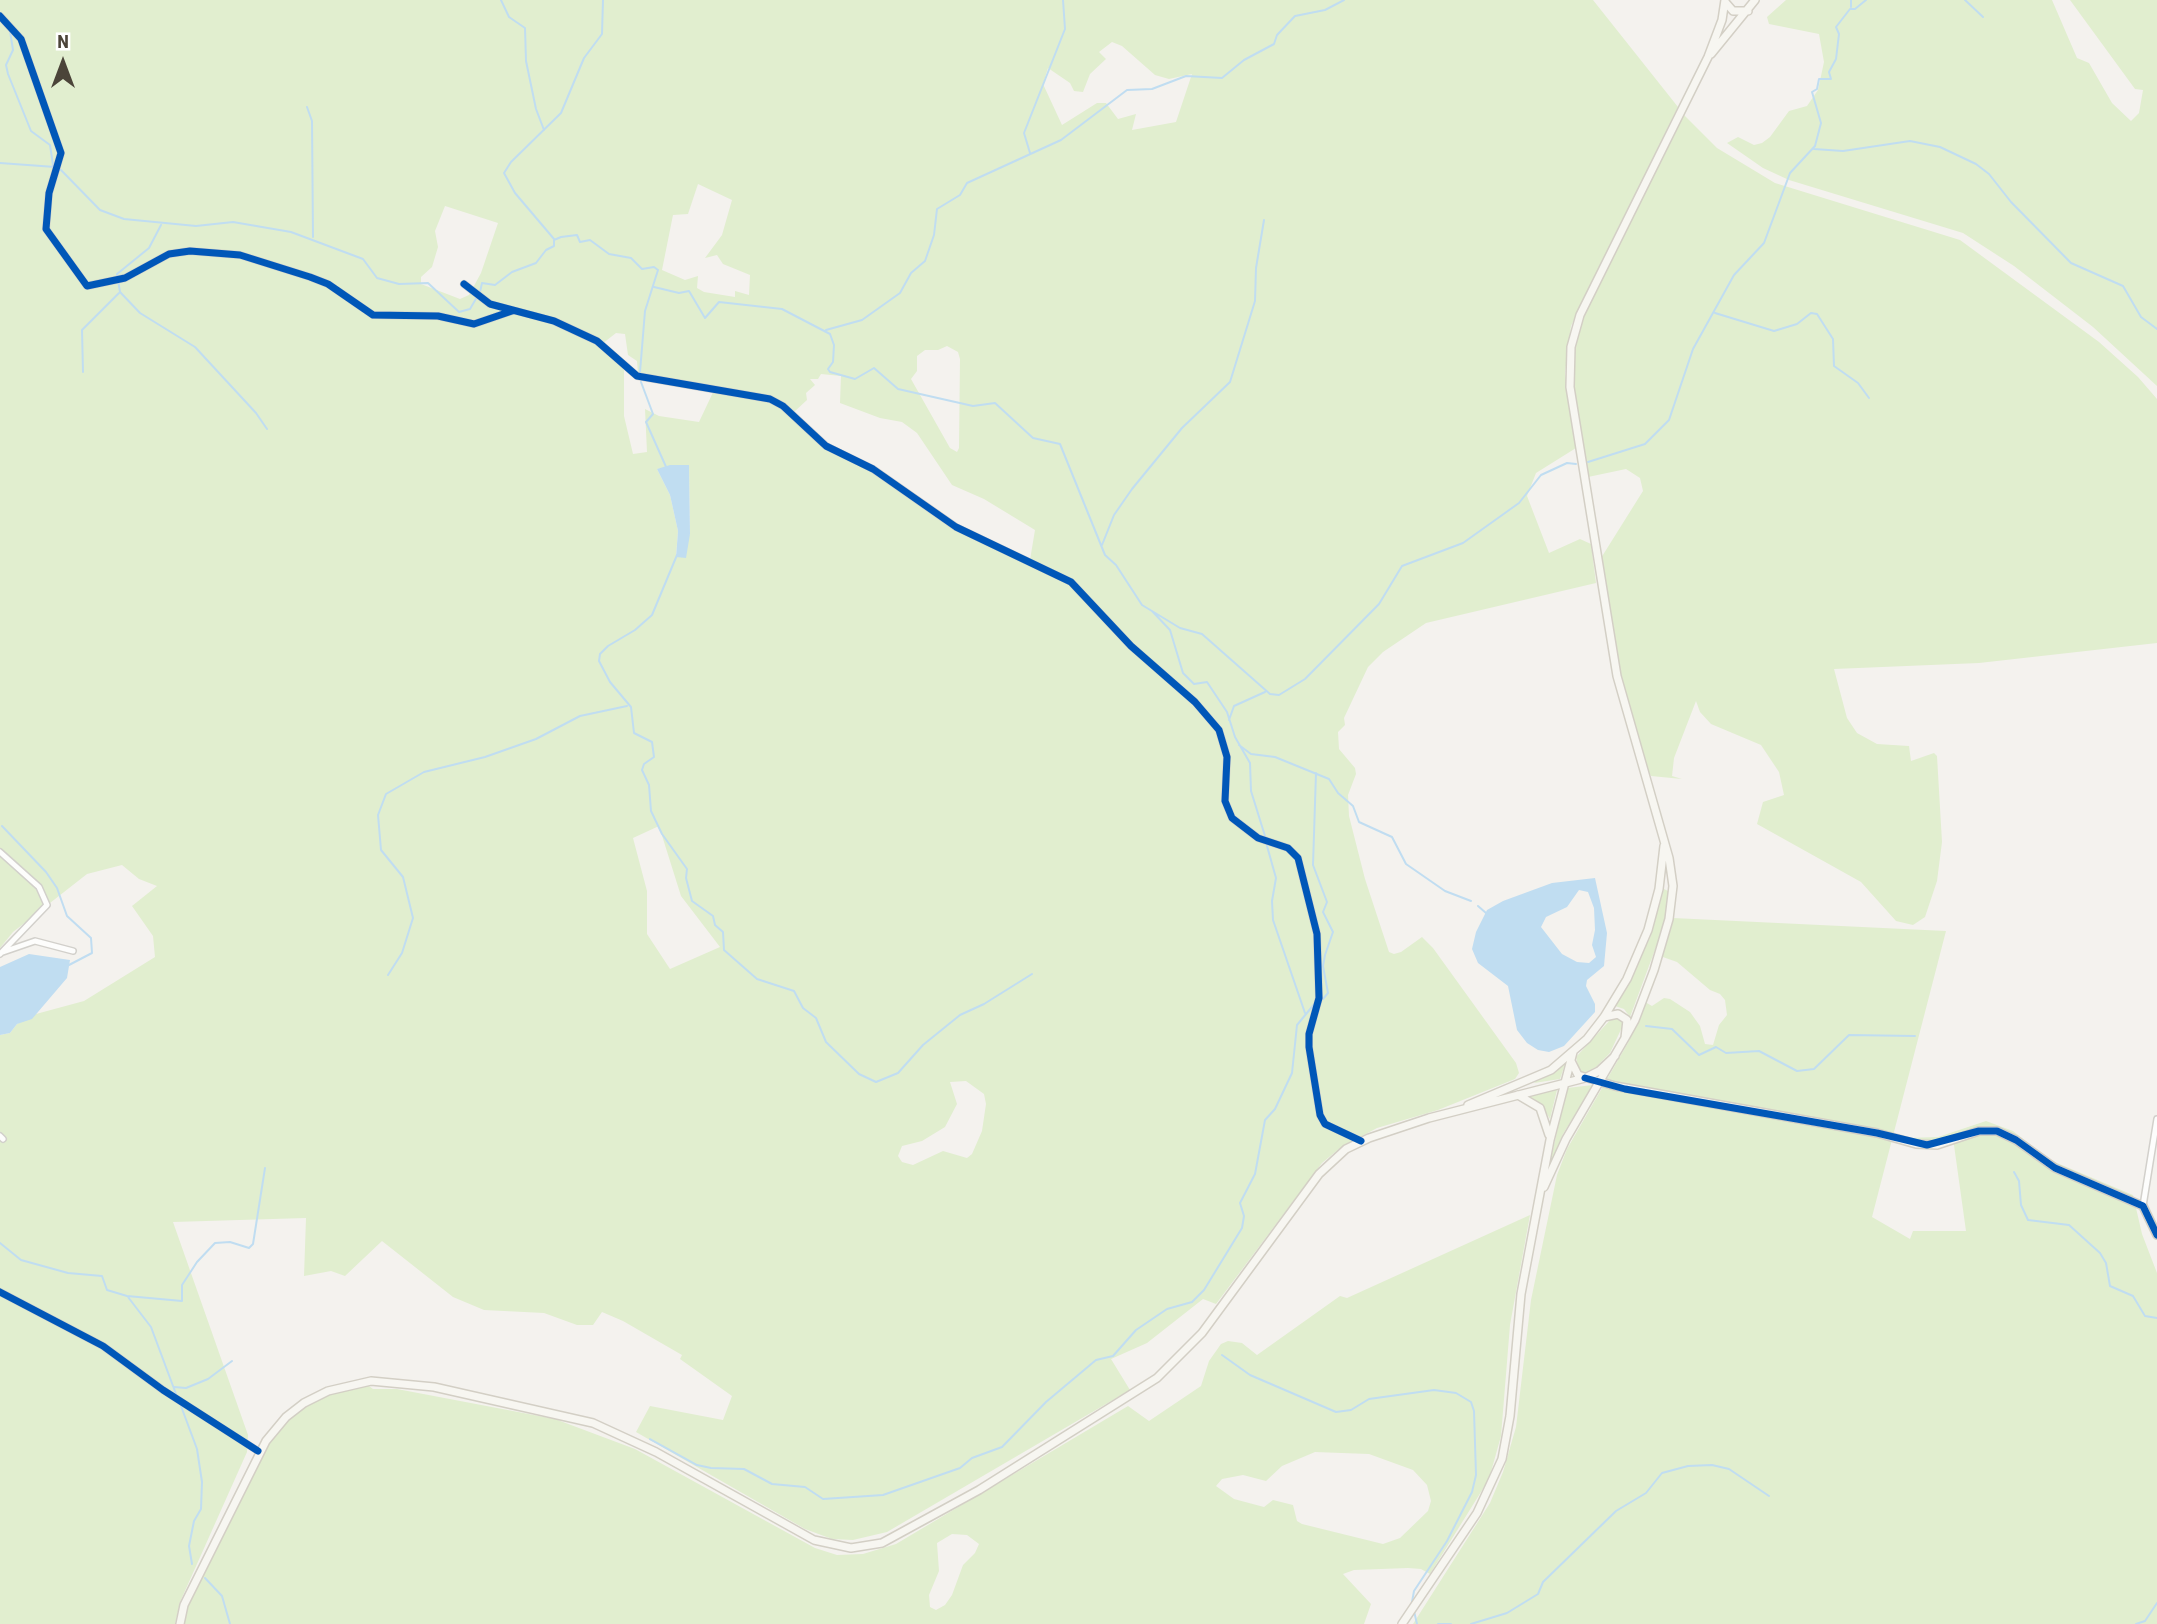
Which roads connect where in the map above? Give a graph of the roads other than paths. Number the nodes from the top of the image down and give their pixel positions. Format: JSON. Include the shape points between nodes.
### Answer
{"nodes":[{"id":1,"x":1725,"y":0,"type":"edge"},
{"id":2,"x":1755,"y":0,"type":"edge"},
{"id":3,"x":1748,"y":11,"type":"junction"},
{"id":4,"x":0,"y":16,"type":"edge"},
{"id":5,"x":1708,"y":57,"type":"junction"},
{"id":6,"x":464,"y":284,"type":"dead end"},
{"id":7,"x":512,"y":311,"type":"junction"},
{"id":8,"x":1664,"y":843,"type":"junction"},
{"id":9,"x":0,"y":852,"type":"edge"},
{"id":10,"x":1659,"y":889,"type":"junction"},
{"id":11,"x":1673,"y":891,"type":"junction"},
{"id":12,"x":74,"y":951,"type":"dead end"},
{"id":13,"x":0,"y":953,"type":"edge"},
{"id":14,"x":1605,"y":1017,"type":"junction"},
{"id":15,"x":1625,"y":1038,"type":"junction"},
{"id":16,"x":1571,"y":1056,"type":"junction"},
{"id":17,"x":1615,"y":1056,"type":"junction"},
{"id":18,"x":1585,"y":1078,"type":"junction"},
{"id":19,"x":1563,"y":1081,"type":"junction"},
{"id":20,"x":1600,"y":1081,"type":"junction"},
{"id":21,"x":1517,"y":1095,"type":"junction"},
{"id":22,"x":1462,"y":1109,"type":"junction"},
{"id":23,"x":2157,"y":1119,"type":"edge"},
{"id":24,"x":1550,"y":1140,"type":"junction"},
{"id":25,"x":1361,"y":1141,"type":"junction"},
{"id":26,"x":1539,"y":1201,"type":"junction"},
{"id":27,"x":2143,"y":1206,"type":"junction"},
{"id":28,"x":2157,"y":1235,"type":"edge"},
{"id":29,"x":0,"y":1292,"type":"edge"},
{"id":30,"x":258,"y":1451,"type":"junction"},
{"id":31,"x":180,"y":1624,"type":"edge"},
{"id":32,"x":1402,"y":1624,"type":"edge"}],
"edges":[{"from":1,"to":3,"type":"main road","via":[[1732,11]]},
{"from":1,"to":5,"type":"main road"},
{"from":2,"to":3,"type":"main road"},
{"from":3,"to":5,"type":"main road"},
{"from":4,"to":7,"type":"street","via":[[21,39],[61,153],[49,193],[48,234],[88,286],[125,278],[181,251],[240,255],[304,274],[328,284],[373,315],[438,316],[474,324]]},
{"from":5,"to":8,"type":"main road","via":[[1580,315],[1570,356],[1570,387],[1617,676]]},
{"from":6,"to":7,"type":"street","via":[[478,296]]},
{"from":7,"to":25,"type":"street","via":[[564,325],[597,341],[637,376],[777,402],[825,446],[873,469],[956,527],[1067,579],[1131,646],[1195,702],[1219,730],[1224,744],[1228,811],[1244,829],[1292,851],[1303,870],[1318,939],[1320,998],[1309,1047],[1320,1115],[1329,1127]]},
{"from":8,"to":10,"type":"main road"},
{"from":8,"to":11,"type":"main road"},
{"from":9,"to":13,"type":"street","via":[[39,887],[47,905]]},
{"from":10,"to":11,"type":"main road"},
{"from":10,"to":14,"type":"main road","via":[[1635,962]]},
{"from":11,"to":15,"type":"main road","via":[[1654,970]]},
{"from":12,"to":13,"type":"street","via":[[35,941]]},
{"from":14,"to":15,"type":"main road","via":[[1618,1014],[1627,1020]]},
{"from":14,"to":16,"type":"main road"},
{"from":15,"to":17,"type":"main road"},
{"from":16,"to":18,"type":"main road","via":[[1572,1069]]},
{"from":16,"to":19,"type":"main road"},
{"from":16,"to":22,"type":"main road","via":[[1551,1070]]},
{"from":17,"to":18,"type":"main road"},
{"from":17,"to":20,"type":"main road"},
{"from":18,"to":19,"type":"main road"},
{"from":18,"to":20,"type":"main road"},
{"from":19,"to":21,"type":"main road"},
{"from":19,"to":24,"type":"main road"},
{"from":20,"to":26,"type":"main road","via":[[1566,1139]]},
{"from":20,"to":27,"type":"main road","via":[[1927,1145],[1979,1131],[1997,1131],[2055,1168]]},
{"from":21,"to":22,"type":"main road"},
{"from":21,"to":24,"type":"main road","via":[[1540,1108]]},
{"from":22,"to":25,"type":"main road"},
{"from":23,"to":27,"type":"street"},
{"from":24,"to":26,"type":"main road"},
{"from":25,"to":30,"type":"main road","via":[[1319,1174],[1219,1311],[1157,1378],[979,1490],[882,1543],[830,1546],[593,1423],[434,1387],[371,1381],[328,1391],[286,1418]]},
{"from":26,"to":32,"type":"main road","via":[[1518,1314],[1502,1459],[1476,1513]]},
{"from":27,"to":28,"type":"main road"},
{"from":29,"to":30,"type":"street","via":[[103,1346],[163,1391]]},
{"from":30,"to":31,"type":"main road","via":[[184,1605]]}]}
